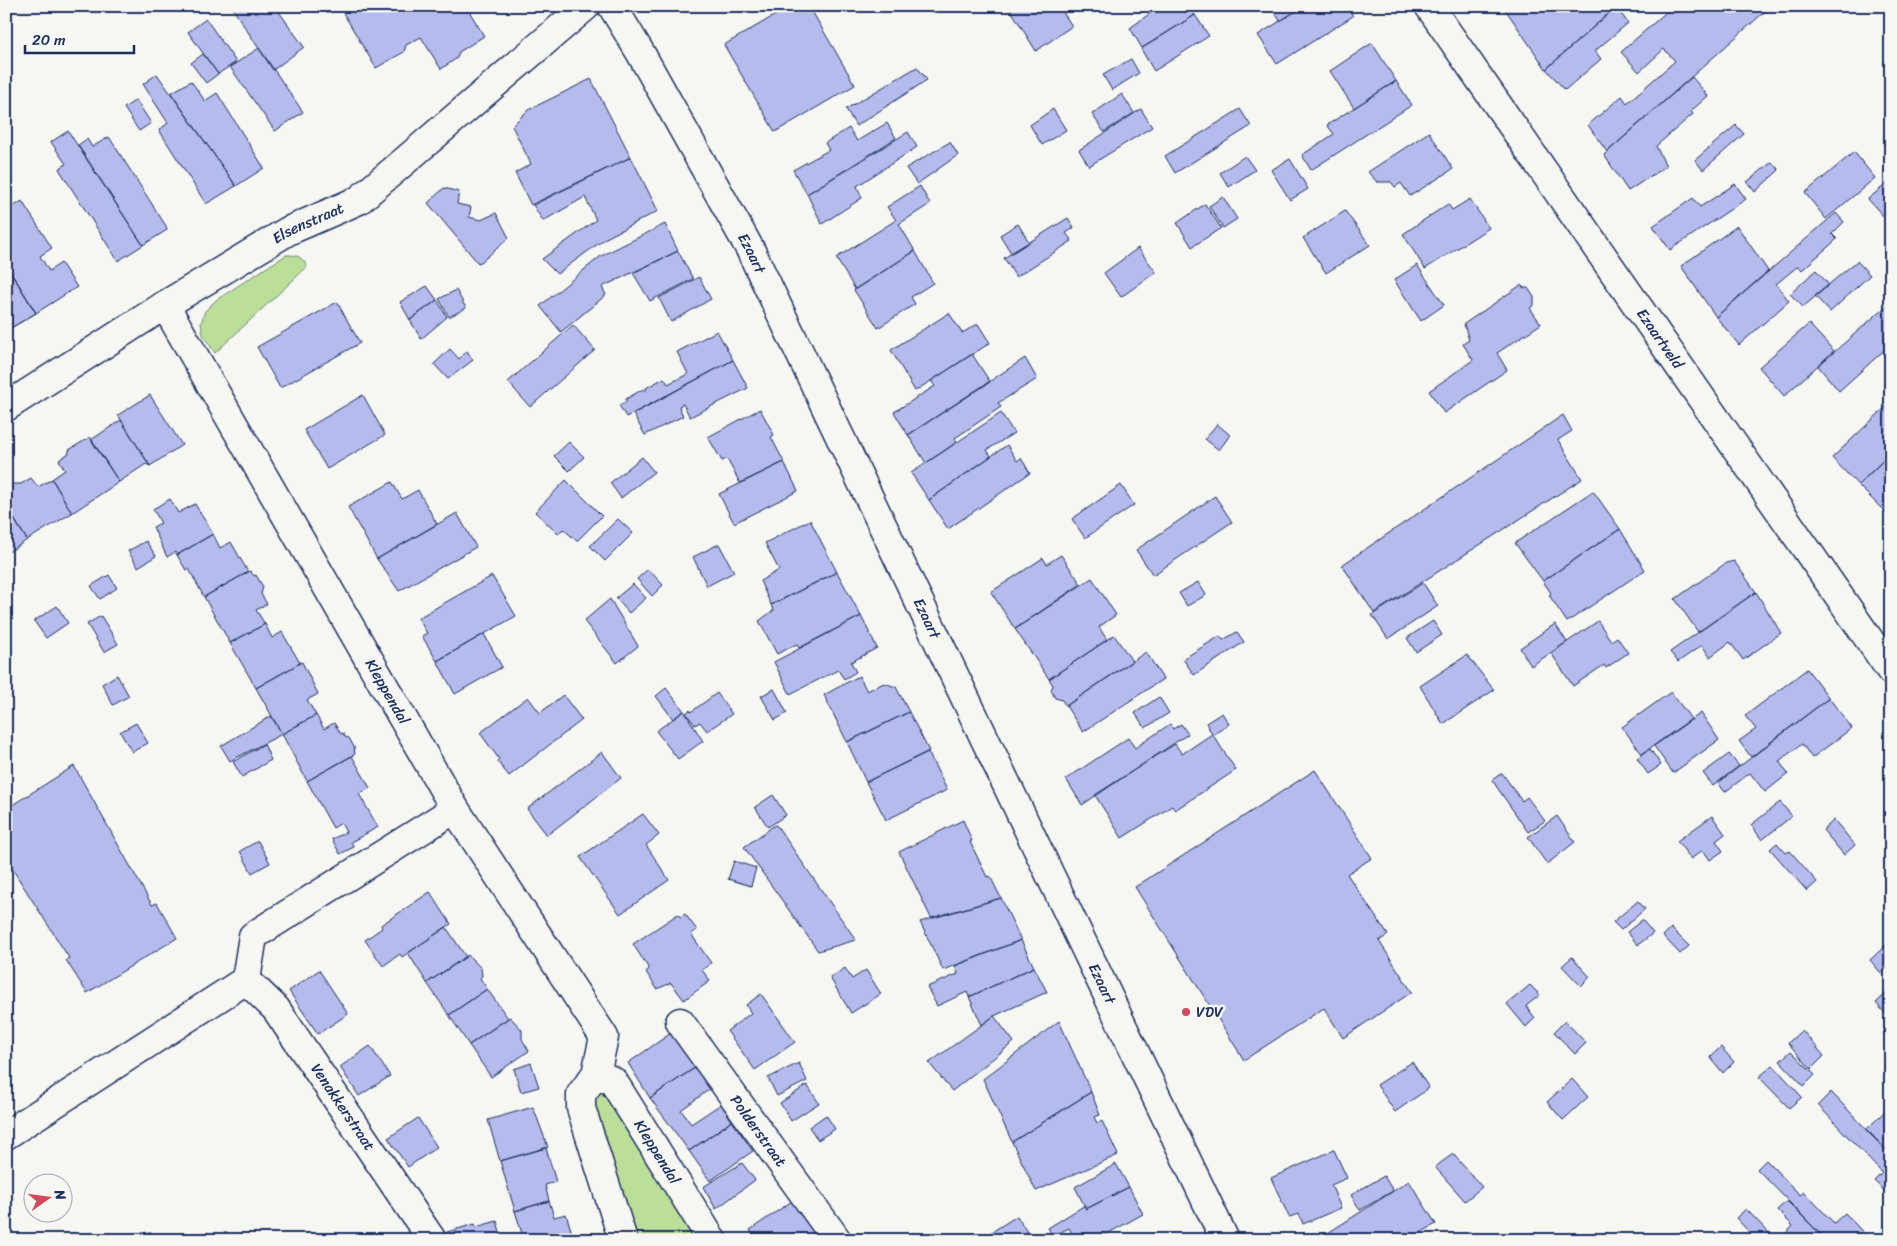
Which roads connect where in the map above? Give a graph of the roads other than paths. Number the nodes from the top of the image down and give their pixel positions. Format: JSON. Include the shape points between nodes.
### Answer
{"nodes":[{"id":1,"x":586,"y":6,"type":"edge"},
{"id":2,"x":612,"y":6,"type":"edge"},
{"id":3,"x":1429,"y":6,"type":"edge"},
{"id":4,"x":165,"y":305,"type":"junction"},
{"id":5,"x":6,"y":407,"type":"edge"},
{"id":6,"x":1891,"y":671,"type":"edge"},
{"id":7,"x":456,"y":809,"type":"junction"},
{"id":8,"x":246,"y":980,"type":"junction"},
{"id":9,"x":680,"y":1022,"type":"dead end"},
{"id":10,"x":596,"y":1074,"type":"junction"},
{"id":11,"x":6,"y":1135,"type":"edge"},
{"id":12,"x":432,"y":1240,"type":"edge"},
{"id":13,"x":623,"y":1240,"type":"edge"},
{"id":14,"x":712,"y":1240,"type":"edge"},
{"id":15,"x":837,"y":1240,"type":"edge"},
{"id":16,"x":1225,"y":1240,"type":"edge"}],
"edges":[{"from":1,"to":4,"type":"street","name":"Elsenstraat","via":[[360,200],[288,231]]},
{"from":2,"to":16,"type":"street","name":"Ezaart","via":[[750,249]]},
{"from":3,"to":6,"type":"street","name":"Ezaartveld"},
{"from":4,"to":5,"type":"street","name":"Elsenstraat"},
{"from":4,"to":7,"type":"street","name":"Kleppendal"},
{"from":7,"to":8,"type":"street","via":[[253,936]]},
{"from":7,"to":10,"type":"street","name":"Kleppendal","via":[[604,1037]]},
{"from":8,"to":11,"type":"street"},
{"from":8,"to":12,"type":"street","name":"Venakkerstraat","via":[[276,1009]]},
{"from":9,"to":15,"type":"street","name":"Polderstraat"},
{"from":10,"to":13,"type":"street","name":"Kleppendal","via":[[580,1094],[581,1108]]},
{"from":10,"to":14,"type":"street","name":"Kleppendal","via":[[613,1081]]}]}
